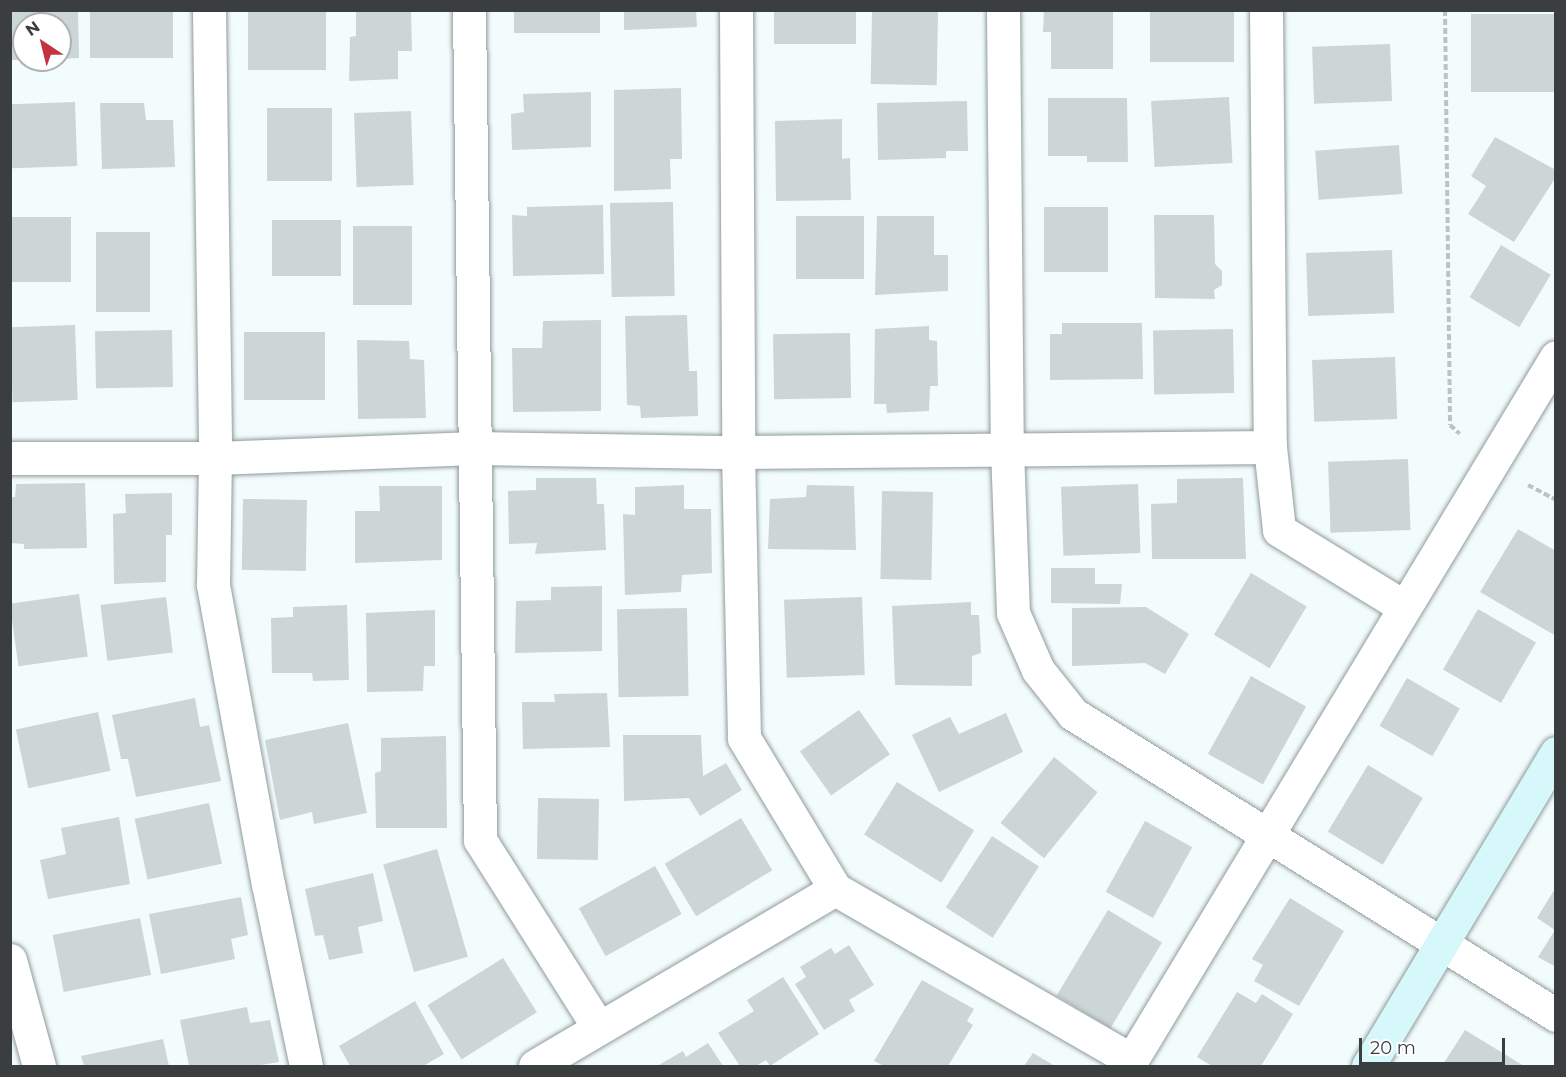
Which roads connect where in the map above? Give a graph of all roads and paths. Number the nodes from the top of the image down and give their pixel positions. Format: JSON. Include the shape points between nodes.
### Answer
{"nodes":[{"id":1,"x":209,"y":10,"type":"edge"},
{"id":2,"x":469,"y":10,"type":"edge"},
{"id":3,"x":736,"y":10,"type":"edge"},
{"id":4,"x":1002,"y":10,"type":"edge"},
{"id":5,"x":1266,"y":10,"type":"edge"},
{"id":6,"x":1445,"y":10,"type":"edge"},
{"id":7,"x":1556,"y":357,"type":"edge"},
{"id":8,"x":1270,"y":447,"type":"junction"},
{"id":9,"x":475,"y":448,"type":"junction"},
{"id":10,"x":1007,"y":449,"type":"junction"},
{"id":11,"x":738,"y":452,"type":"junction"},
{"id":12,"x":10,"y":458,"type":"edge"},
{"id":13,"x":215,"y":458,"type":"junction"},
{"id":14,"x":1491,"y":463,"type":"junction"},
{"id":15,"x":1556,"y":500,"type":"edge"},
{"id":16,"x":1404,"y":607,"type":"junction"},
{"id":17,"x":1556,"y":753,"type":"edge"},
{"id":18,"x":1269,"y":836,"type":"junction"},
{"id":19,"x":835,"y":889,"type":"junction"},
{"id":20,"x":1440,"y":944,"type":"junction"},
{"id":21,"x":10,"y":960,"type":"edge"},
{"id":22,"x":1556,"y":1015,"type":"edge"},
{"id":23,"x":598,"y":1027,"type":"junction"},
{"id":24,"x":1129,"y":1063,"type":"edge"},
{"id":25,"x":39,"y":1066,"type":"edge"},
{"id":26,"x":306,"y":1066,"type":"edge"},
{"id":27,"x":535,"y":1066,"type":"edge"},
{"id":28,"x":1368,"y":1066,"type":"edge"}],
"edges":[{"from":1,"to":13,"type":"street"},
{"from":2,"to":9,"type":"street"},
{"from":3,"to":11,"type":"street"},
{"from":4,"to":10,"type":"street"},
{"from":5,"to":8,"type":"street"},
{"from":6,"to":14,"type":"path","via":[[1450,425]]},
{"from":7,"to":14,"type":"street"},
{"from":8,"to":10,"type":"street"},
{"from":8,"to":16,"type":"street","via":[[1279,530]]},
{"from":9,"to":11,"type":"street"},
{"from":9,"to":13,"type":"street"},
{"from":9,"to":23,"type":"street","via":[[480,840]]},
{"from":10,"to":11,"type":"street"},
{"from":10,"to":18,"type":"street","via":[[1013,614],[1038,670],[1073,714]]},
{"from":11,"to":19,"type":"street","via":[[744,738]]},
{"from":12,"to":13,"type":"street"},
{"from":13,"to":26,"type":"street","via":[[213,585]]},
{"from":14,"to":15,"type":"path"},
{"from":14,"to":16,"type":"street"},
{"from":16,"to":18,"type":"street"},
{"from":17,"to":20,"type":"street"},
{"from":18,"to":20,"type":"street"},
{"from":18,"to":24,"type":"street"},
{"from":19,"to":23,"type":"street"},
{"from":19,"to":24,"type":"street"},
{"from":20,"to":22,"type":"street"},
{"from":20,"to":28,"type":"street"},
{"from":21,"to":25,"type":"street"},
{"from":23,"to":27,"type":"street"}]}
